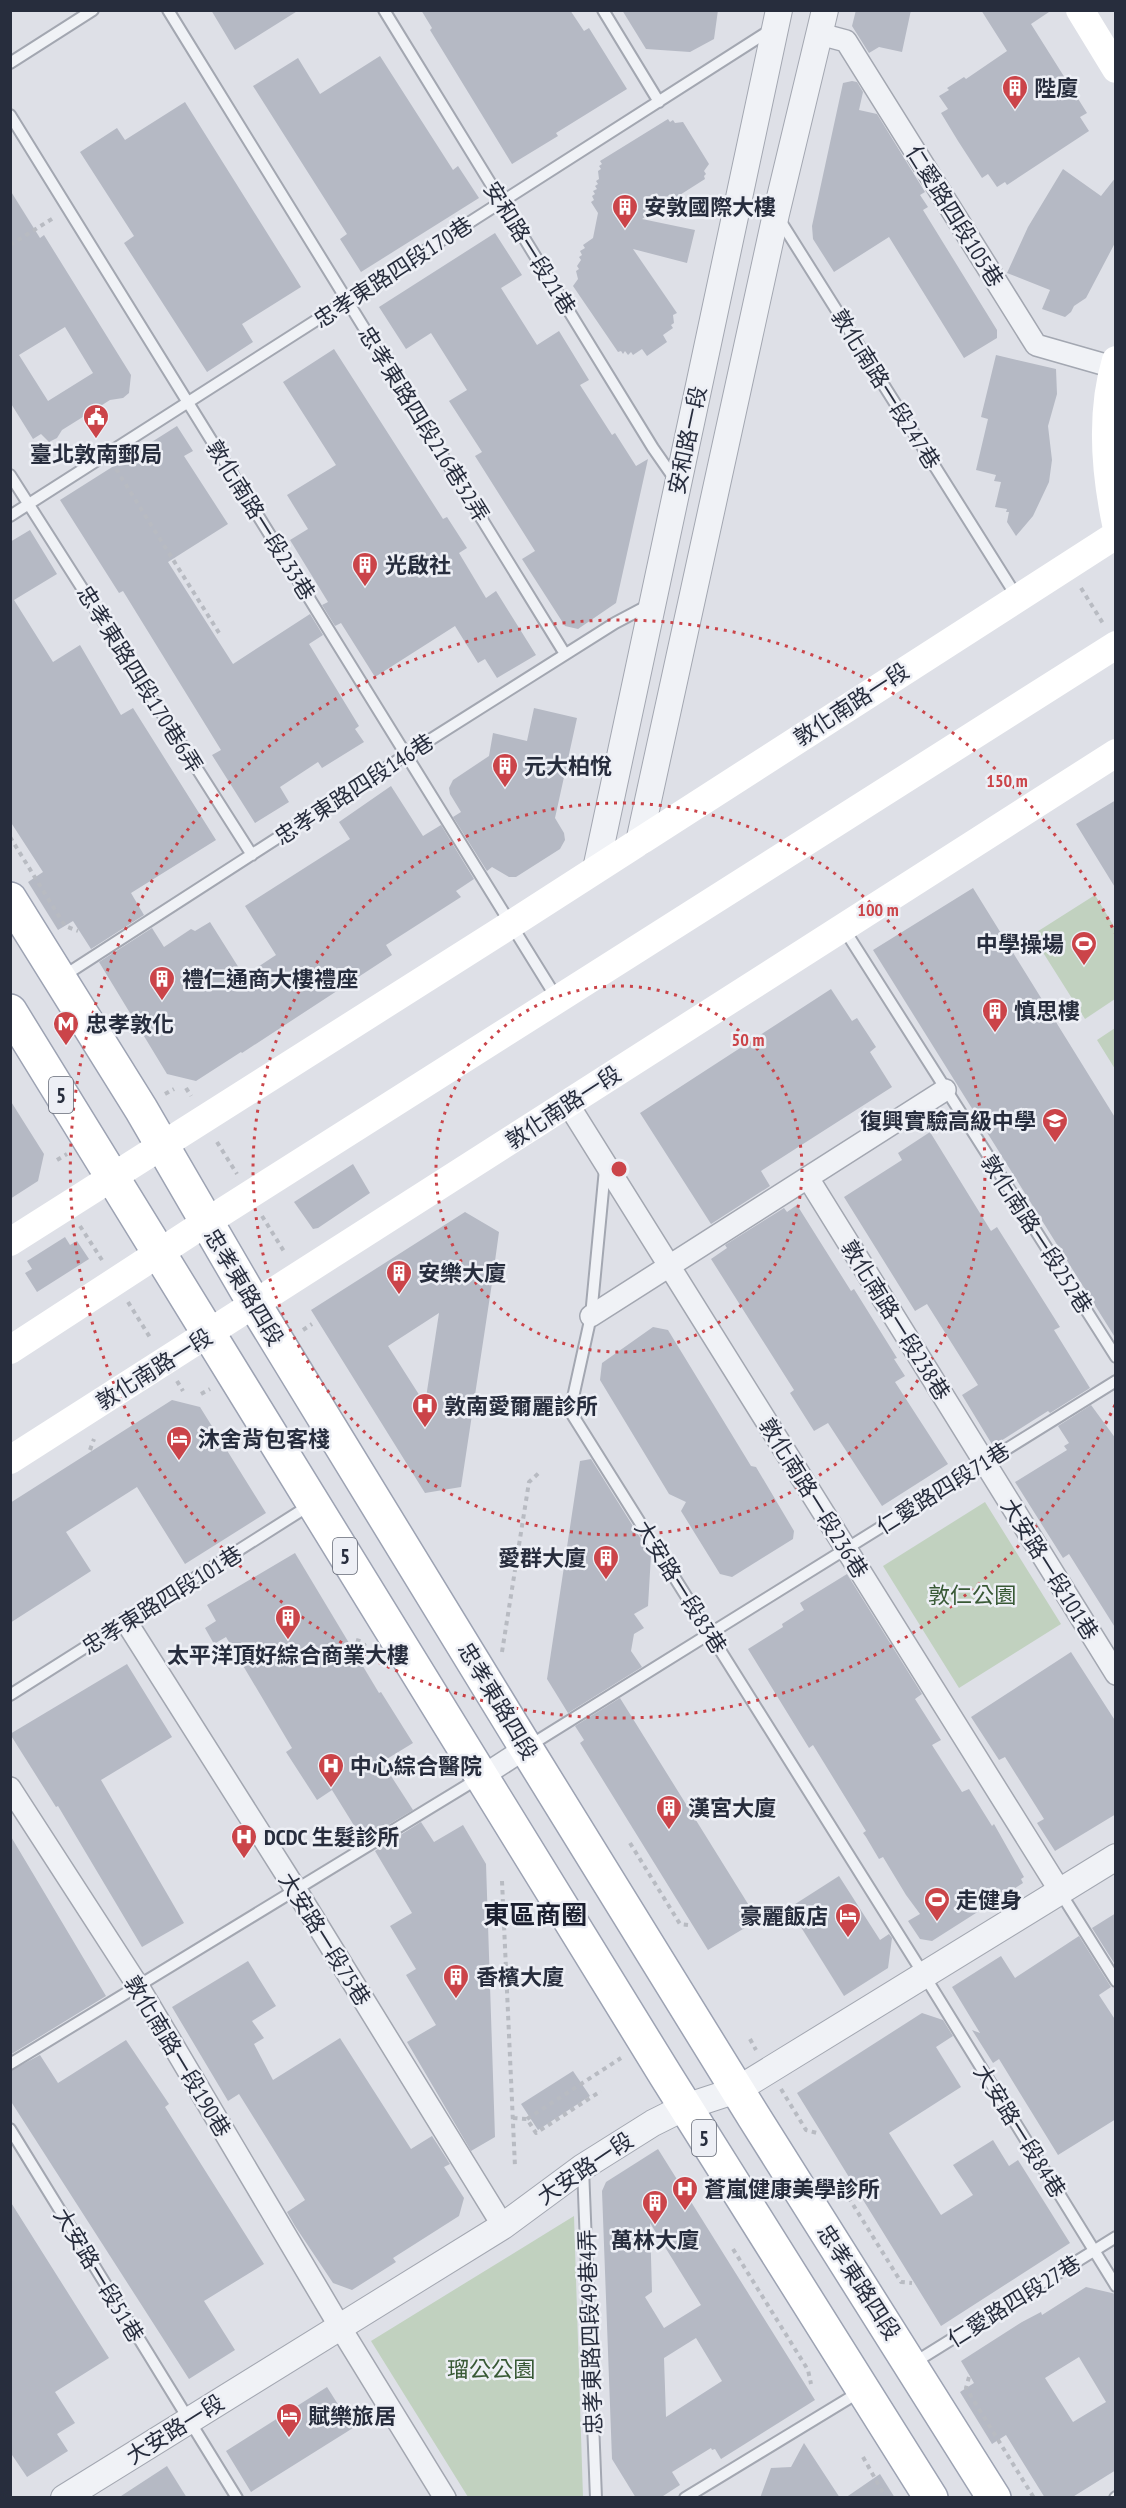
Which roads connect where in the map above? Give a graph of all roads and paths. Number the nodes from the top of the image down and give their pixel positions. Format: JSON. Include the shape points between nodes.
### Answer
{"nodes":[{"id":1,"x":93,"y":10,"type":"edge"},
{"id":2,"x":168,"y":10,"type":"edge"},
{"id":3,"x":384,"y":10,"type":"edge"},
{"id":4,"x":603,"y":10,"type":"edge"},
{"id":5,"x":1080,"y":10,"type":"edge"},
{"id":6,"x":777,"y":19,"type":"edge"},
{"id":7,"x":822,"y":22,"type":"edge"},
{"id":8,"x":10,"y":63,"type":"edge"},
{"id":9,"x":1116,"y":69,"type":"edge"},
{"id":10,"x":659,"y":102,"type":"junction"},
{"id":11,"x":10,"y":115,"type":"edge"},
{"id":12,"x":502,"y":202,"type":"junction"},
{"id":13,"x":737,"y":206,"type":"junction"},
{"id":14,"x":69,"y":209,"type":"junction"},
{"id":15,"x":776,"y":214,"type":"junction"},
{"id":16,"x":10,"y":246,"type":"edge"},
{"id":17,"x":348,"y":301,"type":"junction"},
{"id":18,"x":1114,"y":364,"type":"edge"},
{"id":19,"x":188,"y":402,"type":"junction"},
{"id":20,"x":108,"y":456,"type":"junction"},
{"id":21,"x":10,"y":475,"type":"edge"},
{"id":22,"x":678,"y":483,"type":"junction"},
{"id":23,"x":29,"y":504,"type":"junction"},
{"id":24,"x":10,"y":516,"type":"edge"},
{"id":25,"x":1116,"y":524,"type":"edge"},
{"id":26,"x":1116,"y":535,"type":"edge"},
{"id":27,"x":1066,"y":565,"type":"junction"},
{"id":28,"x":1018,"y":597,"type":"junction"},
{"id":29,"x":652,"y":603,"type":"junction"},
{"id":30,"x":221,"y":636,"type":"dead end"},
{"id":31,"x":1112,"y":639,"type":"edge"},
{"id":32,"x":566,"y":654,"type":"junction"},
{"id":33,"x":406,"y":755,"type":"junction"},
{"id":34,"x":1115,"y":755,"type":"edge"},
{"id":35,"x":10,"y":837,"type":"edge"},
{"id":36,"x":639,"y":842,"type":"junction"},
{"id":37,"x":252,"y":855,"type":"junction"},
{"id":38,"x":597,"y":869,"type":"junction"},
{"id":39,"x":10,"y":899,"type":"edge"},
{"id":40,"x":510,"y":925,"type":"junction"},
{"id":41,"x":843,"y":928,"type":"junction"},
{"id":42,"x":78,"y":931,"type":"dead end"},
{"id":43,"x":60,"y":979,"type":"junction"},
{"id":44,"x":558,"y":999,"type":"junction"},
{"id":45,"x":11,"y":1012,"type":"edge"},
{"id":46,"x":945,"y":1090,"type":"junction"},
{"id":47,"x":568,"y":1104,"type":"junction"},
{"id":48,"x":213,"y":1135,"type":"dead end"},
{"id":49,"x":162,"y":1148,"type":"junction"},
{"id":50,"x":605,"y":1163,"type":"junction"},
{"id":51,"x":234,"y":1169,"type":"dead end"},
{"id":52,"x":113,"y":1178,"type":"junction"},
{"id":53,"x":808,"y":1178,"type":"junction"},
{"id":54,"x":264,"y":1220,"type":"dead end"},
{"id":55,"x":77,"y":1221,"type":"dead end"},
{"id":56,"x":205,"y":1223,"type":"junction"},
{"id":57,"x":10,"y":1242,"type":"edge"},
{"id":58,"x":158,"y":1253,"type":"junction"},
{"id":59,"x":284,"y":1253,"type":"dead end"},
{"id":60,"x":101,"y":1258,"type":"dead end"},
{"id":61,"x":669,"y":1266,"type":"junction"},
{"id":62,"x":128,"y":1302,"type":"dead end"},
{"id":63,"x":255,"y":1305,"type":"junction"},
{"id":64,"x":591,"y":1316,"type":"junction"},
{"id":65,"x":208,"y":1335,"type":"junction"},
{"id":66,"x":151,"y":1338,"type":"dead end"},
{"id":67,"x":10,"y":1350,"type":"edge"},
{"id":68,"x":1116,"y":1357,"type":"edge"},
{"id":69,"x":1116,"y":1381,"type":"edge"},
{"id":70,"x":93,"y":1440,"type":"dead end"},
{"id":71,"x":90,"y":1450,"type":"dead end"},
{"id":72,"x":10,"y":1460,"type":"edge"},
{"id":73,"x":984,"y":1463,"type":"junction"},
{"id":74,"x":541,"y":1472,"type":"dead end"},
{"id":75,"x":313,"y":1503,"type":"junction"},
{"id":76,"x":846,"y":1548,"type":"junction"},
{"id":77,"x":127,"y":1623,"type":"junction"},
{"id":78,"x":710,"y":1633,"type":"junction"},
{"id":79,"x":356,"y":1640,"type":"dead end"},
{"id":80,"x":363,"y":1642,"type":"dead end"},
{"id":81,"x":500,"y":1661,"type":"dead end"},
{"id":82,"x":1116,"y":1674,"type":"edge"},
{"id":83,"x":10,"y":1695,"type":"edge"},
{"id":84,"x":526,"y":1748,"type":"junction"},
{"id":85,"x":481,"y":1777,"type":"junction"},
{"id":86,"x":10,"y":1788,"type":"edge"},
{"id":87,"x":630,"y":1843,"type":"dead end"},
{"id":88,"x":1116,"y":1857,"type":"edge"},
{"id":89,"x":502,"y":1881,"type":"dead end"},
{"id":90,"x":296,"y":1890,"type":"junction"},
{"id":91,"x":1060,"y":1892,"type":"junction"},
{"id":92,"x":688,"y":1925,"type":"dead end"},
{"id":93,"x":924,"y":1975,"type":"junction"},
{"id":94,"x":1116,"y":1981,"type":"edge"},
{"id":95,"x":138,"y":1986,"type":"junction"},
{"id":96,"x":621,"y":2058,"type":"dead end"},
{"id":97,"x":10,"y":2064,"type":"edge"},
{"id":98,"x":737,"y":2090,"type":"junction"},
{"id":99,"x":601,"y":2091,"type":"dead end"},
{"id":100,"x":685,"y":2107,"type":"junction"},
{"id":101,"x":513,"y":2118,"type":"junction"},
{"id":102,"x":527,"y":2119,"type":"junction"},
{"id":103,"x":10,"y":2129,"type":"edge"},
{"id":104,"x":806,"y":2130,"type":"dead end"},
{"id":105,"x":817,"y":2133,"type":"dead end"},
{"id":106,"x":516,"y":2167,"type":"dead end"},
{"id":107,"x":583,"y":2167,"type":"junction"},
{"id":108,"x":839,"y":2182,"type":"dead end"},
{"id":109,"x":503,"y":2226,"type":"junction"},
{"id":110,"x":1116,"y":2237,"type":"edge"},
{"id":111,"x":733,"y":2249,"type":"dead end"},
{"id":112,"x":1094,"y":2251,"type":"junction"},
{"id":113,"x":912,"y":2283,"type":"dead end"},
{"id":114,"x":1116,"y":2286,"type":"edge"},
{"id":115,"x":340,"y":2327,"type":"junction"},
{"id":116,"x":912,"y":2364,"type":"junction"},
{"id":117,"x":969,"y":2377,"type":"dead end"},
{"id":118,"x":811,"y":2384,"type":"dead end"},
{"id":119,"x":861,"y":2390,"type":"junction"},
{"id":120,"x":189,"y":2420,"type":"junction"},
{"id":121,"x":863,"y":2457,"type":"dead end"},
{"id":122,"x":64,"y":2498,"type":"edge"},
{"id":123,"x":237,"y":2498,"type":"edge"},
{"id":124,"x":445,"y":2498,"type":"edge"},
{"id":125,"x":596,"y":2498,"type":"edge"},
{"id":126,"x":686,"y":2498,"type":"edge"},
{"id":127,"x":886,"y":2498,"type":"edge"},
{"id":128,"x":931,"y":2498,"type":"edge"},
{"id":129,"x":994,"y":2498,"type":"edge"},
{"id":130,"x":1034,"y":2498,"type":"edge"}],
"edges":[{"from":1,"to":8,"type":"lane"},
{"from":2,"to":17,"type":"lane","name":"忠孝東路四段216巷32弄"},
{"from":3,"to":12,"type":"lane","name":"安和路一段21巷"},
{"from":4,"to":10,"type":"lane"},
{"from":5,"to":9,"type":"main road"},
{"from":6,"to":10,"type":"lane","name":"忠孝東路四段170巷"},
{"from":6,"to":13,"type":"street","name":"安和路一段"},
{"from":7,"to":15,"type":"street","name":"安和路一段"},
{"from":7,"to":18,"type":"street","name":"仁愛路四段105巷","via":[[846,41],[1036,345]]},
{"from":10,"to":12,"type":"lane","name":"忠孝東路四段170巷"},
{"from":11,"to":14,"type":"lane","name":"敦化南路一段233巷"},
{"from":12,"to":17,"type":"lane","name":"忠孝東路四段170巷"},
{"from":12,"to":22,"type":"lane","name":"安和路一段21巷"},
{"from":13,"to":15,"type":"lane"},
{"from":13,"to":22,"type":"street","name":"安和路一段"},
{"from":14,"to":16,"type":"path"},
{"from":14,"to":19,"type":"lane","name":"敦化南路一段233巷"},
{"from":15,"to":28,"type":"lane","name":"敦化南路一段247巷"},
{"from":15,"to":36,"type":"street","name":"安和路一段"},
{"from":17,"to":19,"type":"lane","name":"忠孝東路四段170巷"},
{"from":17,"to":32,"type":"lane","name":"忠孝東路四段216巷32弄"},
{"from":18,"to":25,"type":"main road","via":[[1106,411],[1106,456]]},
{"from":19,"to":20,"type":"lane","name":"忠孝東路四段170巷"},
{"from":19,"to":33,"type":"lane","name":"敦化南路一段233巷"},
{"from":20,"to":23,"type":"lane","name":"忠孝東路四段170巷"},
{"from":20,"to":30,"type":"path"},
{"from":21,"to":23,"type":"lane","name":"忠孝東路四段170巷6弄"},
{"from":22,"to":29,"type":"street","name":"安和路一段"},
{"from":23,"to":24,"type":"lane","name":"忠孝東路四段170巷"},
{"from":23,"to":37,"type":"lane","name":"忠孝東路四段170巷6弄"},
{"from":26,"to":27,"type":"main road","name":"敦化南路一段"},
{"from":27,"to":28,"type":"main road","name":"敦化南路一段"},
{"from":27,"to":31,"type":"path"},
{"from":28,"to":36,"type":"main road","name":"敦化南路一段"},
{"from":29,"to":32,"type":"lane","name":"忠孝東路四段146巷"},
{"from":29,"to":38,"type":"street","name":"安和路一段"},
{"from":31,"to":44,"type":"main road"},
{"from":32,"to":33,"type":"lane","name":"忠孝東路四段146巷"},
{"from":33,"to":37,"type":"lane","name":"忠孝東路四段146巷"},
{"from":33,"to":40,"type":"lane","name":"敦化南路一段233巷"},
{"from":34,"to":41,"type":"main road","name":"敦化南路一段"},
{"from":35,"to":42,"type":"path","via":[[65,926]]},
{"from":36,"to":38,"type":"main road","name":"敦化南路一段"},
{"from":37,"to":43,"type":"lane","name":"忠孝東路四段146巷"},
{"from":38,"to":40,"type":"main road","name":"敦化南路一段"},
{"from":39,"to":43,"type":"main road","name":"忠孝東路四段"},
{"from":40,"to":44,"type":"lane","name":"敦化南路一段233巷"},
{"from":40,"to":49,"type":"main road","name":"敦化南路一段"},
{"from":41,"to":46,"type":"lane","name":"敦化南路一段252巷"},
{"from":41,"to":47,"type":"main road","name":"敦化南路一段"},
{"from":43,"to":49,"type":"main road","name":"忠孝東路四段"},
{"from":44,"to":56,"type":"main road"},
{"from":45,"to":52,"type":"main road","number":"5"},
{"from":46,"to":53,"type":"street"},
{"from":46,"to":68,"type":"lane","name":"敦化南路一段252巷"},
{"from":47,"to":50,"type":"street","name":"敦化南路一段236巷"},
{"from":47,"to":63,"type":"main road","name":"敦化南路一段"},
{"from":48,"to":51,"type":"path"},
{"from":49,"to":52,"type":"main road","name":"敦化南路一段"},
{"from":49,"to":56,"type":"main road","name":"忠孝東路四段"},
{"from":50,"to":61,"type":"street","name":"敦化南路一段236巷"},
{"from":50,"to":64,"type":"lane","name":"大安路一段83巷"},
{"from":52,"to":57,"type":"main road","name":"敦化南路一段"},
{"from":52,"to":58,"type":"main road","number":"5"},
{"from":53,"to":61,"type":"street"},
{"from":53,"to":73,"type":"street","name":"敦化南路一段238巷"},
{"from":54,"to":59,"type":"path"},
{"from":55,"to":60,"type":"path"},
{"from":56,"to":58,"type":"main road"},
{"from":56,"to":63,"type":"main road","name":"忠孝東路四段"},
{"from":58,"to":65,"type":"main road","number":"5"},
{"from":58,"to":67,"type":"main road"},
{"from":61,"to":64,"type":"street"},
{"from":61,"to":76,"type":"street","name":"敦化南路一段236巷"},
{"from":62,"to":66,"type":"path"},
{"from":63,"to":65,"type":"main road","name":"敦化南路一段"},
{"from":63,"to":84,"type":"main road","name":"忠孝東路四段"},
{"from":64,"to":78,"type":"lane","name":"大安路一段83巷","via":[[570,1411]]},
{"from":65,"to":72,"type":"main road","name":"敦化南路一段"},
{"from":65,"to":75,"type":"main road","number":"5"},
{"from":69,"to":73,"type":"lane","name":"仁愛路四段71巷"},
{"from":70,"to":71,"type":"path"},
{"from":73,"to":76,"type":"lane","name":"仁愛路四段71巷"},
{"from":73,"to":82,"type":"street","name":"大安路一段101巷"},
{"from":74,"to":81,"type":"path","via":[[529,1482]]},
{"from":75,"to":77,"type":"lane","name":"忠孝東路四段101巷"},
{"from":75,"to":85,"type":"main road","number":"5"},
{"from":76,"to":78,"type":"lane","name":"仁愛路四段71巷"},
{"from":76,"to":91,"type":"street","name":"敦化南路一段236巷"},
{"from":77,"to":83,"type":"lane","name":"忠孝東路四段101巷"},
{"from":77,"to":90,"type":"street","name":"大安路一段75巷"},
{"from":78,"to":84,"type":"lane","name":"仁愛路四段71巷"},
{"from":78,"to":93,"type":"lane","name":"大安路一段83巷"},
{"from":79,"to":80,"type":"path"},
{"from":84,"to":85,"type":"street"},
{"from":84,"to":98,"type":"main road","name":"忠孝東路四段"},
{"from":85,"to":90,"type":"lane"},
{"from":85,"to":100,"type":"main road","number":"5"},
{"from":86,"to":95,"type":"street","name":"敦化南路一段190巷"},
{"from":87,"to":92,"type":"path","via":[[680,1924]]},
{"from":88,"to":91,"type":"street","name":"大安路一段"},
{"from":89,"to":101,"type":"path"},
{"from":90,"to":95,"type":"lane"},
{"from":90,"to":109,"type":"street","name":"大安路一段75巷"},
{"from":91,"to":93,"type":"street","name":"大安路一段"},
{"from":91,"to":94,"type":"lane"},
{"from":93,"to":98,"type":"street","name":"大安路一段"},
{"from":93,"to":112,"type":"lane","name":"大安路一段84巷"},
{"from":95,"to":97,"type":"lane"},
{"from":95,"to":115,"type":"street","name":"敦化南路一段190巷"},
{"from":96,"to":102,"type":"path"},
{"from":98,"to":100,"type":"street","name":"大安路一段"},
{"from":98,"to":116,"type":"main road","name":"忠孝東路四段"},
{"from":99,"to":102,"type":"path","via":[[536,2133]]},
{"from":100,"to":107,"type":"street","name":"大安路一段","via":[[653,2122]]},
{"from":100,"to":119,"type":"main road","number":"5"},
{"from":101,"to":102,"type":"path"},
{"from":101,"to":106,"type":"path"},
{"from":103,"to":120,"type":"lane","name":"大安路一段51巷"},
{"from":104,"to":105,"type":"path"},
{"from":107,"to":109,"type":"street","name":"大安路一段"},
{"from":107,"to":125,"type":"lane","name":"忠孝東路四段49巷4弄"},
{"from":108,"to":113,"type":"path","via":[[901,2282]]},
{"from":109,"to":115,"type":"street","name":"大安路一段"},
{"from":110,"to":112,"type":"lane","name":"仁愛路四段27巷"},
{"from":111,"to":118,"type":"path","via":[[808,2370]]},
{"from":112,"to":114,"type":"lane","name":"大安路一段84巷"},
{"from":112,"to":116,"type":"lane","name":"仁愛路四段27巷"},
{"from":115,"to":120,"type":"street","name":"大安路一段"},
{"from":115,"to":124,"type":"street","name":"敦化南路一段190巷"},
{"from":116,"to":129,"type":"main road","name":"忠孝東路四段"},
{"from":117,"to":130,"type":"path","via":[[966,2388]]},
{"from":119,"to":126,"type":"lane"},
{"from":119,"to":128,"type":"main road","number":"5"},
{"from":120,"to":122,"type":"street","name":"大安路一段"},
{"from":120,"to":123,"type":"lane","name":"大安路一段51巷"},
{"from":121,"to":127,"type":"path"}]}
